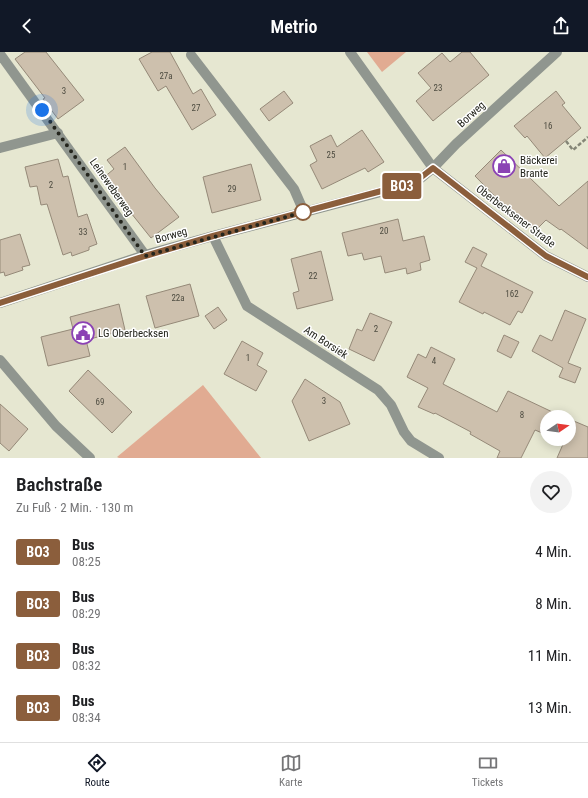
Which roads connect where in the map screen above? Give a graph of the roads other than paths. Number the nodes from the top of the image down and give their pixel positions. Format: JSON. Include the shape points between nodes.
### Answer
{"nodes":[{"id":1,"x":350,"y":52,"type":"edge"},
{"id":2,"x":557,"y":52,"type":"edge"},
{"id":3,"x":0,"y":54,"type":"edge"},
{"id":4,"x":191,"y":55,"type":"dead end"},
{"id":5,"x":58,"y":133,"type":"junction"},
{"id":6,"x":0,"y":148,"type":"edge"},
{"id":7,"x":433,"y":168,"type":"junction"},
{"id":8,"x":304,"y":212,"type":"junction"},
{"id":9,"x":213,"y":236,"type":"junction"},
{"id":10,"x":145,"y":256,"type":"junction"},
{"id":11,"x":588,"y":277,"type":"edge"},
{"id":12,"x":0,"y":303,"type":"edge"},
{"id":13,"x":0,"y":360,"type":"edge"},
{"id":14,"x":90,"y":458,"type":"edge"},
{"id":15,"x":438,"y":458,"type":"edge"}],
"edges":[{"from":1,"to":7,"type":"street","name":"Oberbecksener Straße"},
{"from":2,"to":7,"type":"street","name":"Borweg"},
{"from":3,"to":5,"type":"street","name":"Leineweberweg"},
{"from":4,"to":8,"type":"street","via":[[294,189]]},
{"from":5,"to":6,"type":"street"},
{"from":5,"to":10,"type":"street","name":"Leineweberweg"},
{"from":7,"to":8,"type":"street","name":"Borweg","via":[[415,182]]},
{"from":7,"to":11,"type":"street","name":"Oberbecksener Straße","via":[[546,256]]},
{"from":8,"to":9,"type":"street","name":"Borweg"},
{"from":9,"to":10,"type":"street","name":"Borweg"},
{"from":9,"to":15,"type":"street","name":"Am Borsiek","via":[[246,306],[378,390],[391,405],[411,441]]},
{"from":10,"to":12,"type":"street","name":"Borweg"},
{"from":13,"to":14,"type":"street","via":[[56,426]]}]}
